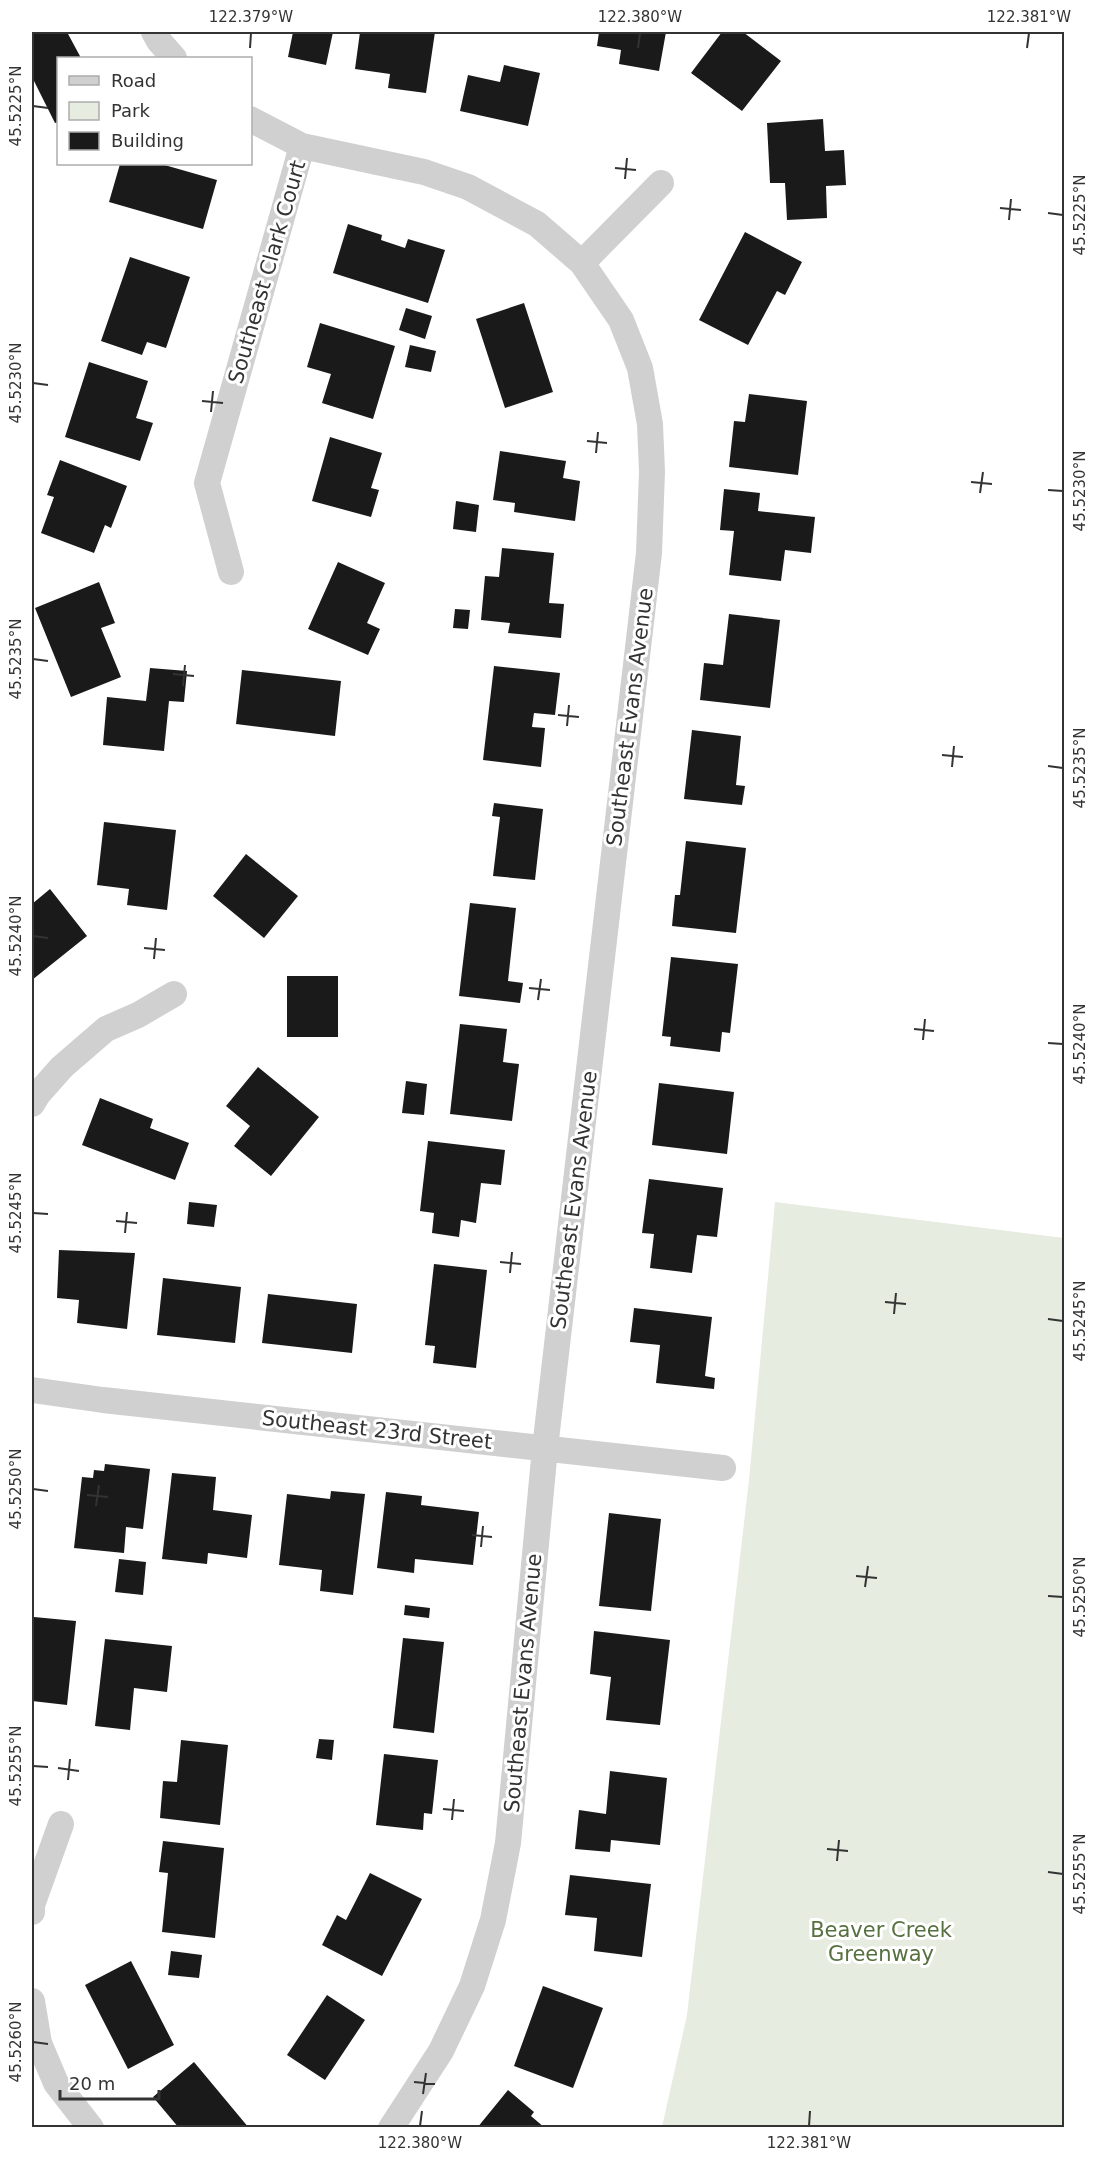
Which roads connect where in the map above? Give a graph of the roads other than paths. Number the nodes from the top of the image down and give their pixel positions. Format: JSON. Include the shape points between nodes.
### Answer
{"nodes":[{"id":1,"x":154,"y":32,"type":"edge"},
{"id":2,"x":173,"y":57,"type":"edge"},
{"id":3,"x":252,"y":120,"type":"edge"},
{"id":4,"x":302,"y":146,"type":"junction"},
{"id":5,"x":661,"y":183,"type":"dead end"},
{"id":6,"x":582,"y":262,"type":"junction"},
{"id":7,"x":231,"y":572,"type":"dead end"},
{"id":8,"x":174,"y":994,"type":"dead end"},
{"id":9,"x":32,"y":1104,"type":"edge"},
{"id":10,"x":32,"y":1390,"type":"edge"},
{"id":11,"x":545,"y":1448,"type":"junction"},
{"id":12,"x":723,"y":1468,"type":"dead end"},
{"id":13,"x":61,"y":1824,"type":"dead end"},
{"id":14,"x":32,"y":1912,"type":"edge"},
{"id":15,"x":32,"y":2001,"type":"edge"},
{"id":16,"x":91,"y":2127,"type":"edge"},
{"id":17,"x":391,"y":2127,"type":"edge"}],
"edges":[{"from":1,"to":2,"type":"street"},
{"from":3,"to":4,"type":"street","name":"Southeast Evans Avenue"},
{"from":4,"to":6,"type":"street","name":"Southeast Evans Avenue","via":[[424,172],[468,188],[537,224]]},
{"from":4,"to":7,"type":"street","name":"Southeast Clark Court","via":[[207,483]]},
{"from":5,"to":6,"type":"street"},
{"from":6,"to":11,"type":"street","name":"Southeast Evans Avenue","via":[[621,320],[640,368],[650,424],[652,472],[649,553]]},
{"from":8,"to":9,"type":"street","via":[[106,1029],[62,1067]]},
{"from":10,"to":11,"type":"street","name":"Southeast 23rd Street"},
{"from":11,"to":12,"type":"street","name":"Southeast 23rd Street"},
{"from":11,"to":17,"type":"street","name":"Southeast Evans Avenue","via":[[508,1843],[493,1920],[472,1986],[441,2051]]},
{"from":13,"to":14,"type":"street"},
{"from":15,"to":16,"type":"street","via":[[39,2043],[56,2083]]}]}
